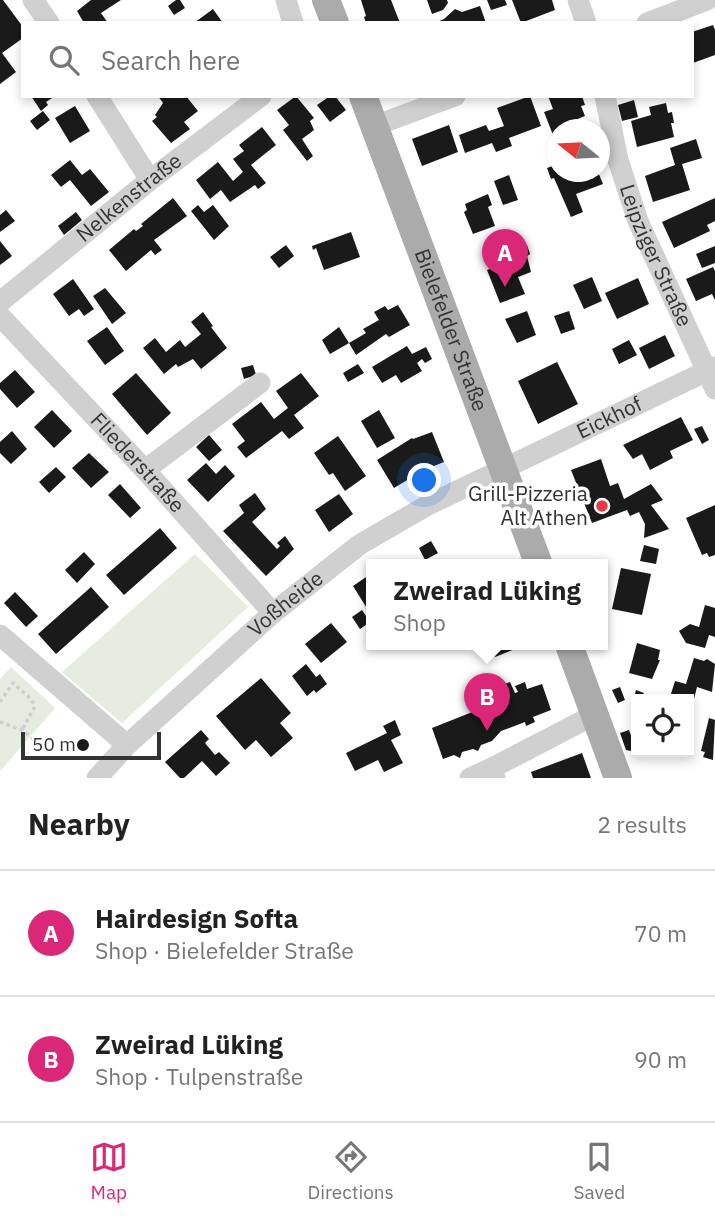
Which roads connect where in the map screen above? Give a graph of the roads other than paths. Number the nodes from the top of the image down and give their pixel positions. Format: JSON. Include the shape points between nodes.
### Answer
{"nodes":[{"id":1,"x":33,"y":0,"type":"edge"},
{"id":2,"x":286,"y":0,"type":"edge"},
{"id":3,"x":326,"y":0,"type":"edge"},
{"id":4,"x":578,"y":0,"type":"edge"},
{"id":5,"x":707,"y":0,"type":"edge"},
{"id":6,"x":48,"y":21,"type":"edge"},
{"id":7,"x":292,"y":21,"type":"edge"},
{"id":8,"x":334,"y":21,"type":"edge"},
{"id":9,"x":585,"y":21,"type":"edge"},
{"id":10,"x":652,"y":21,"type":"edge"},
{"id":11,"x":98,"y":98,"type":"edge"},
{"id":12,"x":258,"y":98,"type":"edge"},
{"id":13,"x":364,"y":98,"type":"edge"},
{"id":14,"x":449,"y":98,"type":"edge"},
{"id":15,"x":605,"y":98,"type":"edge"},
{"id":16,"x":374,"y":127,"type":"junction"},
{"id":17,"x":150,"y":180,"type":"junction"},
{"id":18,"x":0,"y":302,"type":"edge"},
{"id":19,"x":0,"y":316,"type":"edge"},
{"id":20,"x":712,"y":376,"type":"edge"},
{"id":21,"x":260,"y":383,"type":"dead end"},
{"id":22,"x":145,"y":470,"type":"junction"},
{"id":23,"x":503,"y":471,"type":"junction"},
{"id":24,"x":537,"y":559,"type":"edge"},
{"id":25,"x":273,"y":613,"type":"junction"},
{"id":26,"x":0,"y":635,"type":"edge"},
{"id":27,"x":571,"y":650,"type":"edge"},
{"id":28,"x":594,"y":715,"type":"junction"},
{"id":29,"x":127,"y":745,"type":"junction"},
{"id":30,"x":493,"y":773,"type":"edge"},
{"id":31,"x":97,"y":778,"type":"edge"},
{"id":32,"x":470,"y":778,"type":"edge"},
{"id":33,"x":618,"y":778,"type":"edge"}],
"edges":[{"from":1,"to":6,"type":"street"},
{"from":2,"to":7,"type":"street"},
{"from":3,"to":8,"type":"main road"},
{"from":4,"to":9,"type":"street"},
{"from":5,"to":10,"type":"street"},
{"from":11,"to":17,"type":"street"},
{"from":12,"to":17,"type":"street","name":"Nelkenstraße"},
{"from":13,"to":16,"type":"main road","name":"Bielefelder Straße"},
{"from":14,"to":16,"type":"street"},
{"from":15,"to":20,"type":"street","name":"Leipziger Straße","via":[[618,160],[638,221]]},
{"from":16,"to":23,"type":"main road","name":"Bielefelder Straße"},
{"from":17,"to":18,"type":"street","name":"Nelkenstraße"},
{"from":19,"to":22,"type":"street","name":"Fliederstraße"},
{"from":20,"to":23,"type":"street","name":"Eickhof"},
{"from":21,"to":22,"type":"street"},
{"from":22,"to":25,"type":"street","name":"Fliederstraße"},
{"from":23,"to":24,"type":"main road","name":"Bielefelder Straße"},
{"from":23,"to":25,"type":"street","name":"Voßheide","via":[[428,505],[359,545]]},
{"from":25,"to":29,"type":"street","name":"Voßheide"},
{"from":26,"to":29,"type":"street"},
{"from":27,"to":28,"type":"main road"},
{"from":28,"to":30,"type":"street"},
{"from":28,"to":33,"type":"main road"},
{"from":29,"to":31,"type":"street","name":"Voßheide"},
{"from":30,"to":32,"type":"street"}]}
